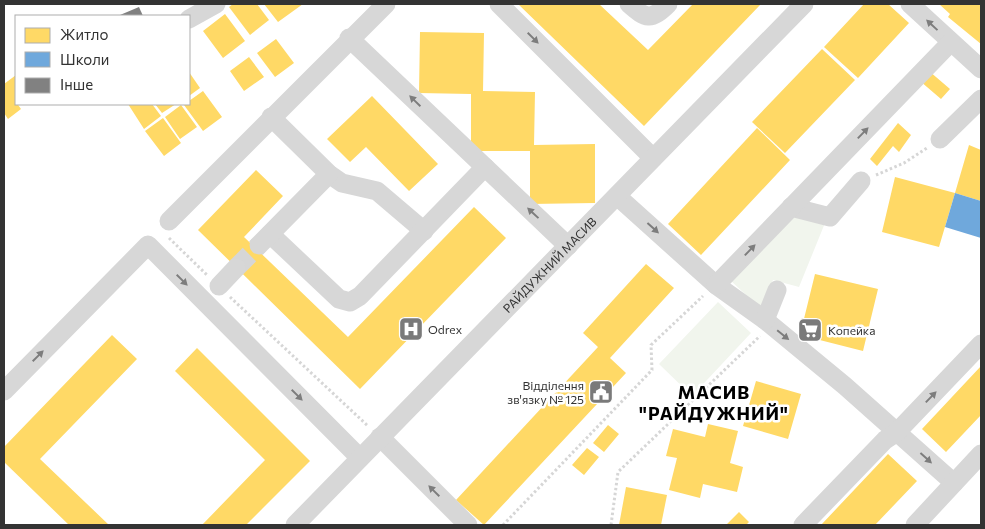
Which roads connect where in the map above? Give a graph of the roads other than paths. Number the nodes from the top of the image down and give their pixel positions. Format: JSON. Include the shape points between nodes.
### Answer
{"nodes":[{"id":1,"x":216,"y":4,"type":"edge"},
{"id":2,"x":386,"y":4,"type":"edge"},
{"id":3,"x":499,"y":4,"type":"edge"},
{"id":4,"x":629,"y":4,"type":"edge"},
{"id":5,"x":668,"y":4,"type":"edge"},
{"id":6,"x":804,"y":4,"type":"edge"},
{"id":7,"x":910,"y":4,"type":"edge"},
{"id":8,"x":190,"y":18,"type":"edge"},
{"id":9,"x":349,"y":38,"type":"junction"},
{"id":10,"x":951,"y":42,"type":"junction"},
{"id":11,"x":981,"y":69,"type":"edge"},
{"id":12,"x":981,"y":99,"type":"edge"},
{"id":13,"x":271,"y":117,"type":"junction"},
{"id":14,"x":940,"y":139,"type":"road end"},
{"id":15,"x":653,"y":158,"type":"junction"},
{"id":16,"x":485,"y":167,"type":"junction"},
{"id":17,"x":329,"y":174,"type":"junction"},
{"id":18,"x":861,"y":181,"type":"road end"},
{"id":19,"x":617,"y":196,"type":"junction"},
{"id":20,"x":791,"y":207,"type":"junction"},
{"id":21,"x":168,"y":229,"type":"road end"},
{"id":22,"x":424,"y":231,"type":"junction"},
{"id":23,"x":568,"y":246,"type":"junction"},
{"id":24,"x":236,"y":268,"type":"tunnel mouth"},
{"id":25,"x":716,"y":285,"type":"junction"},
{"id":26,"x":219,"y":286,"type":"road end"},
{"id":27,"x":777,"y":290,"type":"dead end"},
{"id":28,"x":769,"y":323,"type":"junction"},
{"id":29,"x":981,"y":344,"type":"edge"},
{"id":30,"x":4,"y":391,"type":"edge"},
{"id":31,"x":897,"y":432,"type":"junction"},
{"id":32,"x":380,"y":437,"type":"junction"},
{"id":33,"x":981,"y":454,"type":"edge"},
{"id":34,"x":360,"y":458,"type":"junction"},
{"id":35,"x":954,"y":484,"type":"junction"},
{"id":36,"x":295,"y":525,"type":"edge"},
{"id":37,"x":468,"y":525,"type":"edge"},
{"id":38,"x":803,"y":525,"type":"edge"},
{"id":39,"x":915,"y":525,"type":"edge"}],
"edges":[{"from":1,"to":8,"type":"street"},
{"from":2,"to":9,"type":"street"},
{"from":3,"to":15,"type":"street","one_way":true},
{"from":4,"to":5,"type":"street","via":[[649,17]]},
{"from":6,"to":15,"type":"street","name":"РАЙДУЖНИЙ МАСИВ"},
{"from":10,"to":7,"type":"street","one_way":true},
{"from":9,"to":13,"type":"street"},
{"from":16,"to":9,"type":"street","one_way":true},
{"from":10,"to":11,"type":"street"},
{"from":20,"to":10,"type":"street","one_way":true},
{"from":12,"to":14,"type":"street"},
{"from":13,"to":17,"type":"street"},
{"from":13,"to":21,"type":"street"},
{"from":15,"to":19,"type":"street","name":"РАЙДУЖНИЙ МАСИВ"},
{"from":16,"to":22,"type":"street"},
{"from":23,"to":16,"type":"street","one_way":true},
{"from":17,"to":22,"type":"street","via":[[342,183],[377,191]]},
{"from":17,"to":22,"type":"street","via":[[264,239],[339,299],[350,302],[360,296]]},
{"from":18,"to":20,"type":"street","via":[[830,217]]},
{"from":19,"to":23,"type":"street","name":"РАЙДУЖНИЙ МАСИВ"},
{"from":19,"to":25,"type":"street","one_way":true},
{"from":25,"to":20,"type":"street","one_way":true},
{"from":23,"to":32,"type":"street","name":"РАЙДУЖНИЙ МАСИВ"},
{"from":24,"to":26,"type":"street"},
{"from":25,"to":28,"type":"street"},
{"from":27,"to":28,"type":"street"},
{"from":28,"to":31,"type":"street","one_way":true},
{"from":31,"to":29,"type":"street","one_way":true},
{"from":30,"to":34,"type":"street","one_way":true,"via":[[148,245]]},
{"from":31,"to":35,"type":"street","one_way":true},
{"from":31,"to":38,"type":"street","via":[[885,440]]},
{"from":32,"to":34,"type":"street","name":"РАЙДУЖНИЙ МАСИВ"},
{"from":37,"to":32,"type":"street","one_way":true},
{"from":33,"to":35,"type":"street"},
{"from":34,"to":36,"type":"street","name":"РАЙДУЖНИЙ МАСИВ"},
{"from":35,"to":39,"type":"street"}]}
